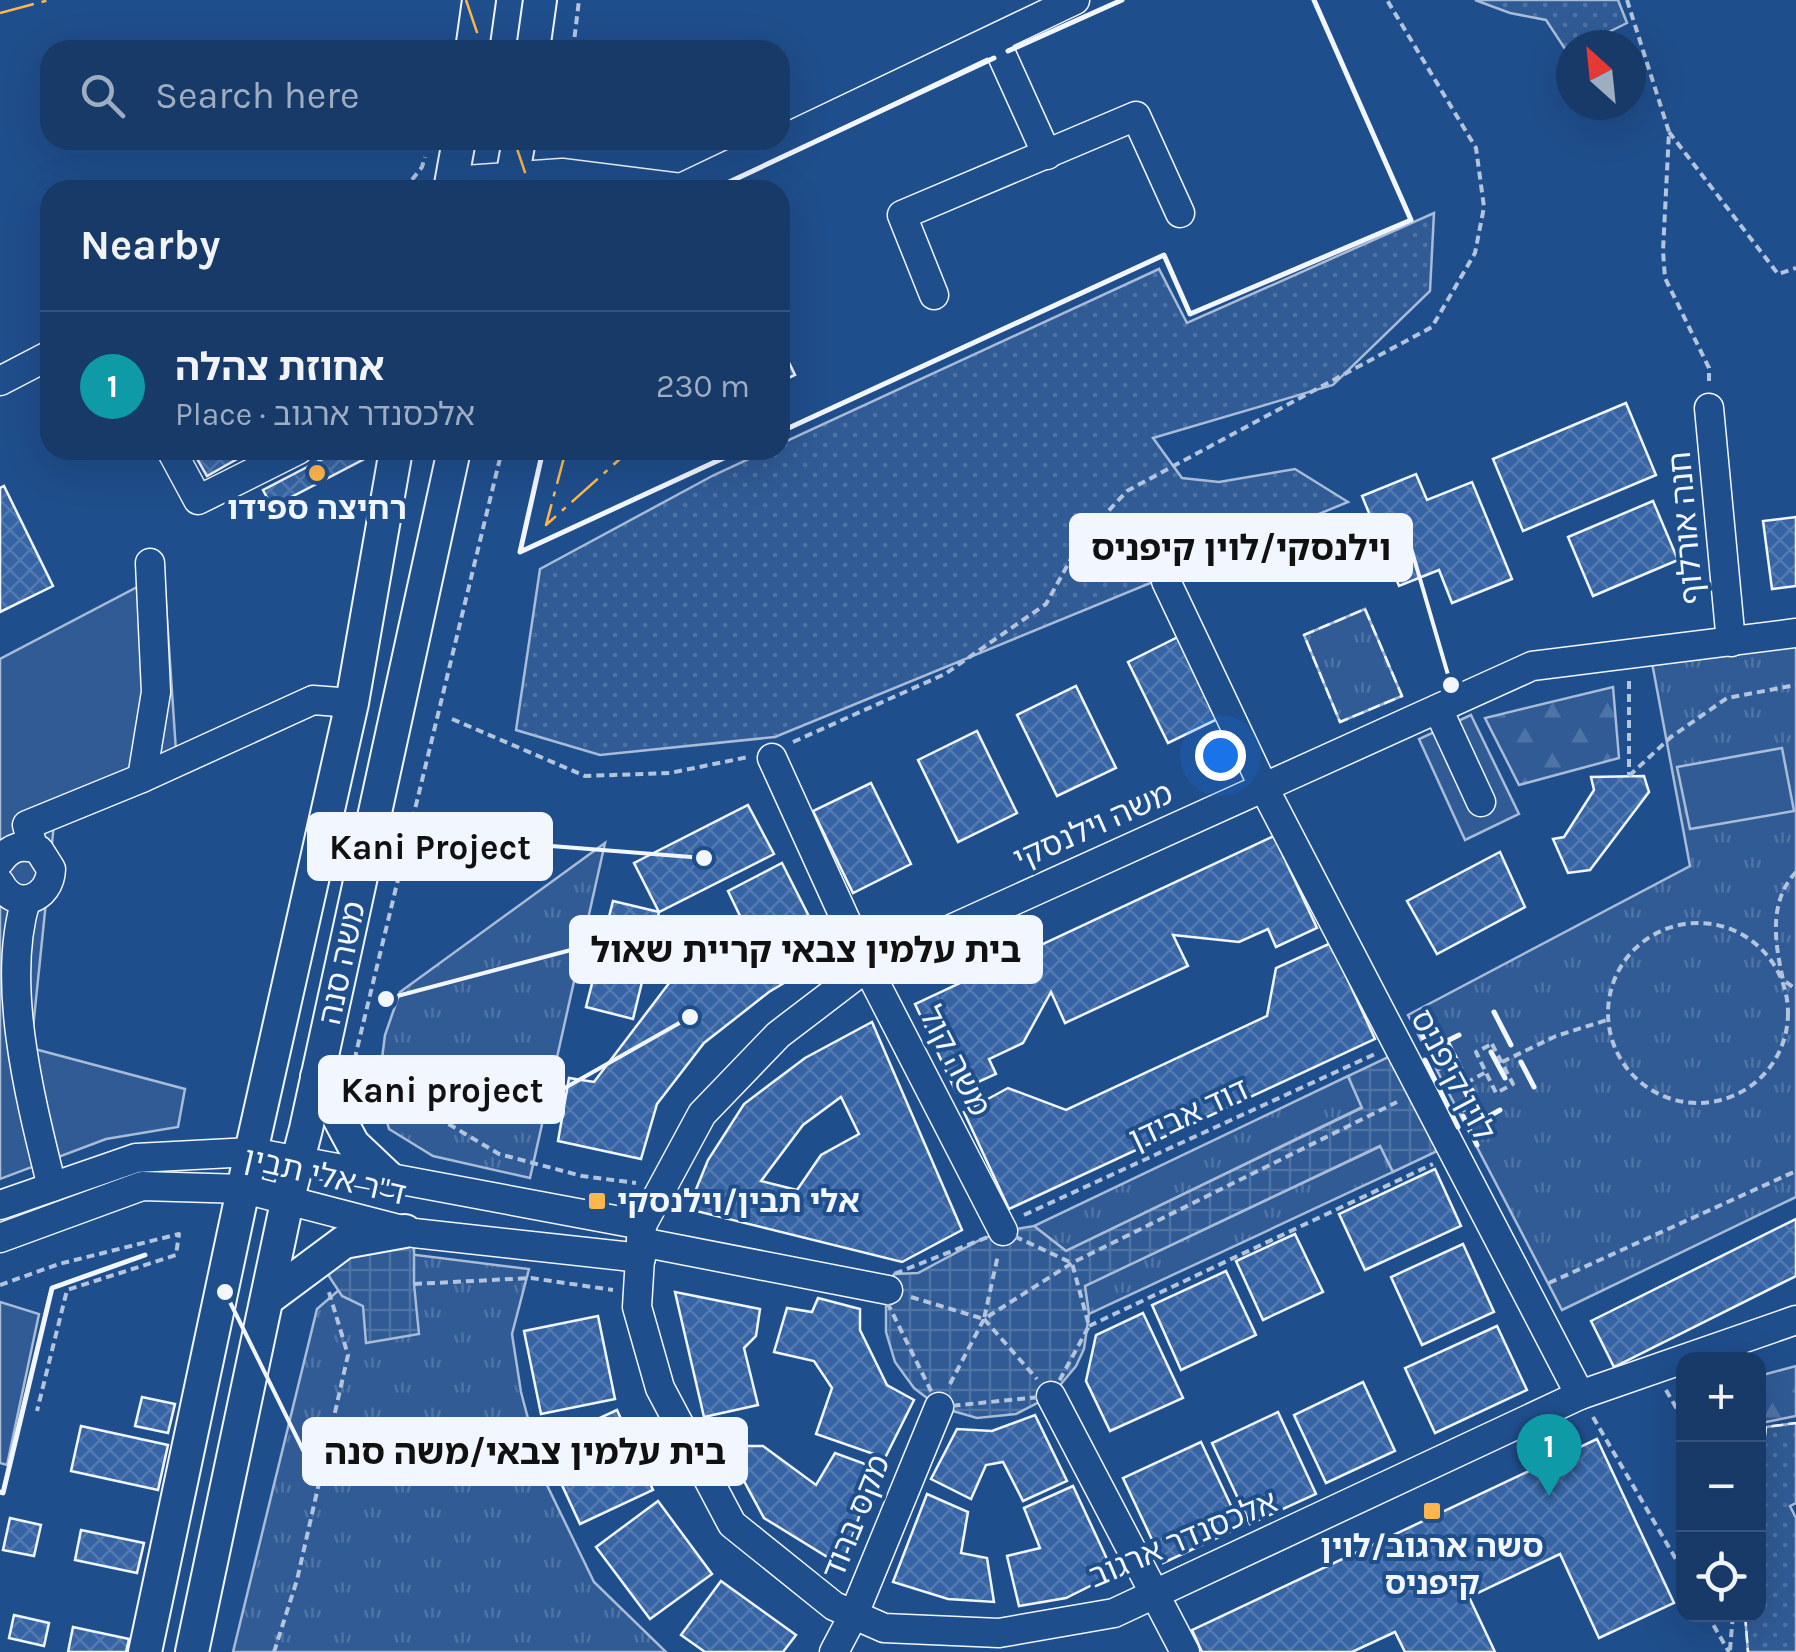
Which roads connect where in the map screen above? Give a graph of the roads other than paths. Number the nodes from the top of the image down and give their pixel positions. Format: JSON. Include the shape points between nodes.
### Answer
{"nodes":[{"id":1,"x":479,"y":0,"type":"edge"},
{"id":2,"x":1075,"y":0,"type":"edge"},
{"id":3,"x":473,"y":40,"type":"edge"},
{"id":4,"x":994,"y":40,"type":"junction"},
{"id":5,"x":790,"y":135,"type":"edge"},
{"id":6,"x":457,"y":150,"type":"edge"},
{"id":7,"x":517,"y":150,"type":"edge"},
{"id":8,"x":536,"y":150,"type":"edge"},
{"id":9,"x":758,"y":150,"type":"edge"},
{"id":10,"x":1048,"y":155,"type":"junction"},
{"id":11,"x":562,"y":174,"type":"junction"},
{"id":12,"x":451,"y":180,"type":"edge"},
{"id":13,"x":512,"y":180,"type":"edge"},
{"id":14,"x":524,"y":180,"type":"edge"},
{"id":15,"x":607,"y":180,"type":"edge"},
{"id":16,"x":694,"y":180,"type":"edge"},
{"id":17,"x":1180,"y":214,"type":"dead end"},
{"id":18,"x":934,"y":294,"type":"dead end"},
{"id":19,"x":40,"y":360,"type":"edge"},
{"id":20,"x":0,"y":381,"type":"edge"},
{"id":21,"x":1710,"y":408,"type":"road end"},
{"id":22,"x":176,"y":460,"type":"edge"},
{"id":23,"x":277,"y":460,"type":"edge"},
{"id":24,"x":394,"y":460,"type":"edge"},
{"id":25,"x":452,"y":460,"type":"edge"},
{"id":26,"x":150,"y":564,"type":"dead end"},
{"id":27,"x":1166,"y":581,"type":"dead end"},
{"id":28,"x":1796,"y":633,"type":"edge"},
{"id":29,"x":1732,"y":642,"type":"junction"},
{"id":30,"x":352,"y":703,"type":"junction"},
{"id":31,"x":1438,"y":709,"type":"junction"},
{"id":32,"x":770,"y":756,"type":"road end"},
{"id":33,"x":142,"y":778,"type":"junction"},
{"id":34,"x":1264,"y":788,"type":"junction"},
{"id":35,"x":1481,"y":802,"type":"dead end"},
{"id":36,"x":33,"y":847,"type":"junction"},
{"id":37,"x":0,"y":861,"type":"edge"},
{"id":38,"x":0,"y":883,"type":"edge"},
{"id":39,"x":26,"y":900,"type":"junction"},
{"id":40,"x":867,"y":967,"type":"junction"},
{"id":41,"x":320,"y":1064,"type":"junction"},
{"id":42,"x":251,"y":1152,"type":"junction"},
{"id":43,"x":299,"y":1161,"type":"junction"},
{"id":44,"x":390,"y":1179,"type":"junction"},
{"id":45,"x":52,"y":1187,"type":"junction"},
{"id":46,"x":244,"y":1188,"type":"junction"},
{"id":47,"x":288,"y":1202,"type":"junction"},
{"id":48,"x":0,"y":1205,"type":"edge"},
{"id":49,"x":1002,"y":1228,"type":"road end"},
{"id":50,"x":405,"y":1231,"type":"junction"},
{"id":51,"x":0,"y":1238,"type":"edge"},
{"id":52,"x":641,"y":1242,"type":"junction"},
{"id":53,"x":895,"y":1292,"type":"road end"},
{"id":54,"x":270,"y":1296,"type":"junction"},
{"id":55,"x":1796,"y":1320,"type":"edge"},
{"id":56,"x":1580,"y":1395,"type":"junction"},
{"id":57,"x":1052,"y":1396,"type":"road end"},
{"id":58,"x":939,"y":1407,"type":"road end"},
{"id":59,"x":1156,"y":1596,"type":"junction"},
{"id":60,"x":854,"y":1614,"type":"junction"},
{"id":61,"x":146,"y":1652,"type":"edge"},
{"id":62,"x":192,"y":1652,"type":"edge"},
{"id":63,"x":834,"y":1652,"type":"edge"},
{"id":64,"x":1185,"y":1652,"type":"edge"}],
"edges":[{"from":1,"to":3,"type":"main road"},
{"from":2,"to":4,"type":"street"},
{"from":4,"to":5,"type":"street"},
{"from":4,"to":10,"type":"street"},
{"from":6,"to":12,"type":"main road"},
{"from":7,"to":13,"type":"main road"},
{"from":8,"to":11,"type":"street","via":[[542,165]]},
{"from":9,"to":16,"type":"street"},
{"from":10,"to":17,"type":"street","via":[[1136,116]]},
{"from":10,"to":18,"type":"street","via":[[902,215]]},
{"from":11,"to":14,"type":"street"},
{"from":11,"to":15,"type":"street"},
{"from":19,"to":20,"type":"street"},
{"from":21,"to":29,"type":"street","name":"חנה אורלוף"},
{"from":22,"to":23,"type":"street","via":[[198,500]]},
{"from":24,"to":30,"type":"main road","name":"משה סנה"},
{"from":25,"to":41,"type":"main road","name":"משה סנה"},
{"from":26,"to":33,"type":"street","via":[[156,692]]},
{"from":27,"to":34,"type":"street","name":"לוין קיפניס"},
{"from":28,"to":29,"type":"street","name":"משה וילנסקי"},
{"from":29,"to":31,"type":"street","name":"משה וילנסקי","via":[[1532,666]]},
{"from":30,"to":33,"type":"street","via":[[314,700]]},
{"from":30,"to":42,"type":"main road","name":"משה סנה"},
{"from":31,"to":34,"type":"street","name":"משה וילנסקי"},
{"from":31,"to":35,"type":"street"},
{"from":32,"to":40,"type":"street","name":"משה קול"},
{"from":33,"to":36,"type":"street","via":[[27,825]]},
{"from":34,"to":40,"type":"street","name":"משה וילנסקי"},
{"from":34,"to":56,"type":"street","name":"לוין קיפניס","via":[[1397,1044],[1429,1080],[1455,1153]]},
{"from":36,"to":37,"type":"street","via":[[14,848]]},
{"from":36,"to":39,"type":"street","via":[[48,860],[51,878],[44,892]]},
{"from":38,"to":39,"type":"street","via":[[8,895]]},
{"from":39,"to":45,"type":"street","via":[[16,924],[12,1020]]},
{"from":40,"to":49,"type":"street","name":"משה קול"},
{"from":40,"to":52,"type":"street","name":"משה וילנסקי","via":[[778,1035],[702,1114],[662,1186]]},
{"from":41,"to":43,"type":"main road","name":"משה סנה"},
{"from":41,"to":44,"type":"main road","via":[[353,1144]]},
{"from":42,"to":43,"type":"street","name":"ד\"ר אלי תבין"},
{"from":42,"to":45,"type":"street","name":"ד\"ר אלי תבין","via":[[136,1158]]},
{"from":42,"to":46,"type":"main road","name":"משה סנה"},
{"from":43,"to":44,"type":"street","name":"ד\"ר אלי תבין"},
{"from":43,"to":47,"type":"main road","name":"משה סנה"},
{"from":44,"to":52,"type":"street","name":"ד\"ר אלי תבין"},
{"from":45,"to":48,"type":"street","name":"ד\"ר אלי תבין"},
{"from":46,"to":47,"type":"street","name":"ד\"ר אלי תבין"},
{"from":46,"to":51,"type":"street","name":"ד\"ר אלי תבין","via":[[142,1186]]},
{"from":46,"to":61,"type":"main road","name":"משה סנה"},
{"from":47,"to":50,"type":"street","name":"ד\"ר אלי תבין"},
{"from":47,"to":54,"type":"main road","name":"משה סנה"},
{"from":50,"to":52,"type":"street","name":"ד\"ר אלי תבין"},
{"from":50,"to":54,"type":"main road","via":[[344,1242]]},
{"from":52,"to":53,"type":"street","name":"ד\"ר אלי תבין"},
{"from":52,"to":60,"type":"street","name":"אלכסנדר ארגוב","via":[[637,1307],[660,1388],[732,1524],[834,1606]]},
{"from":54,"to":62,"type":"main road","name":"משה סנה"},
{"from":55,"to":56,"type":"street","name":"אלכסנדר ארגוב"},
{"from":56,"to":59,"type":"street","name":"אלכסנדר ארגוב"},
{"from":57,"to":59,"type":"street"},
{"from":58,"to":60,"type":"street","name":"מקס ברוד"},
{"from":59,"to":60,"type":"street","name":"אלכסנדר ארגוב","via":[[1114,1614],[999,1634],[884,1628]]},
{"from":59,"to":64,"type":"street"},
{"from":60,"to":63,"type":"street","name":"מקס ברוד"}]}
